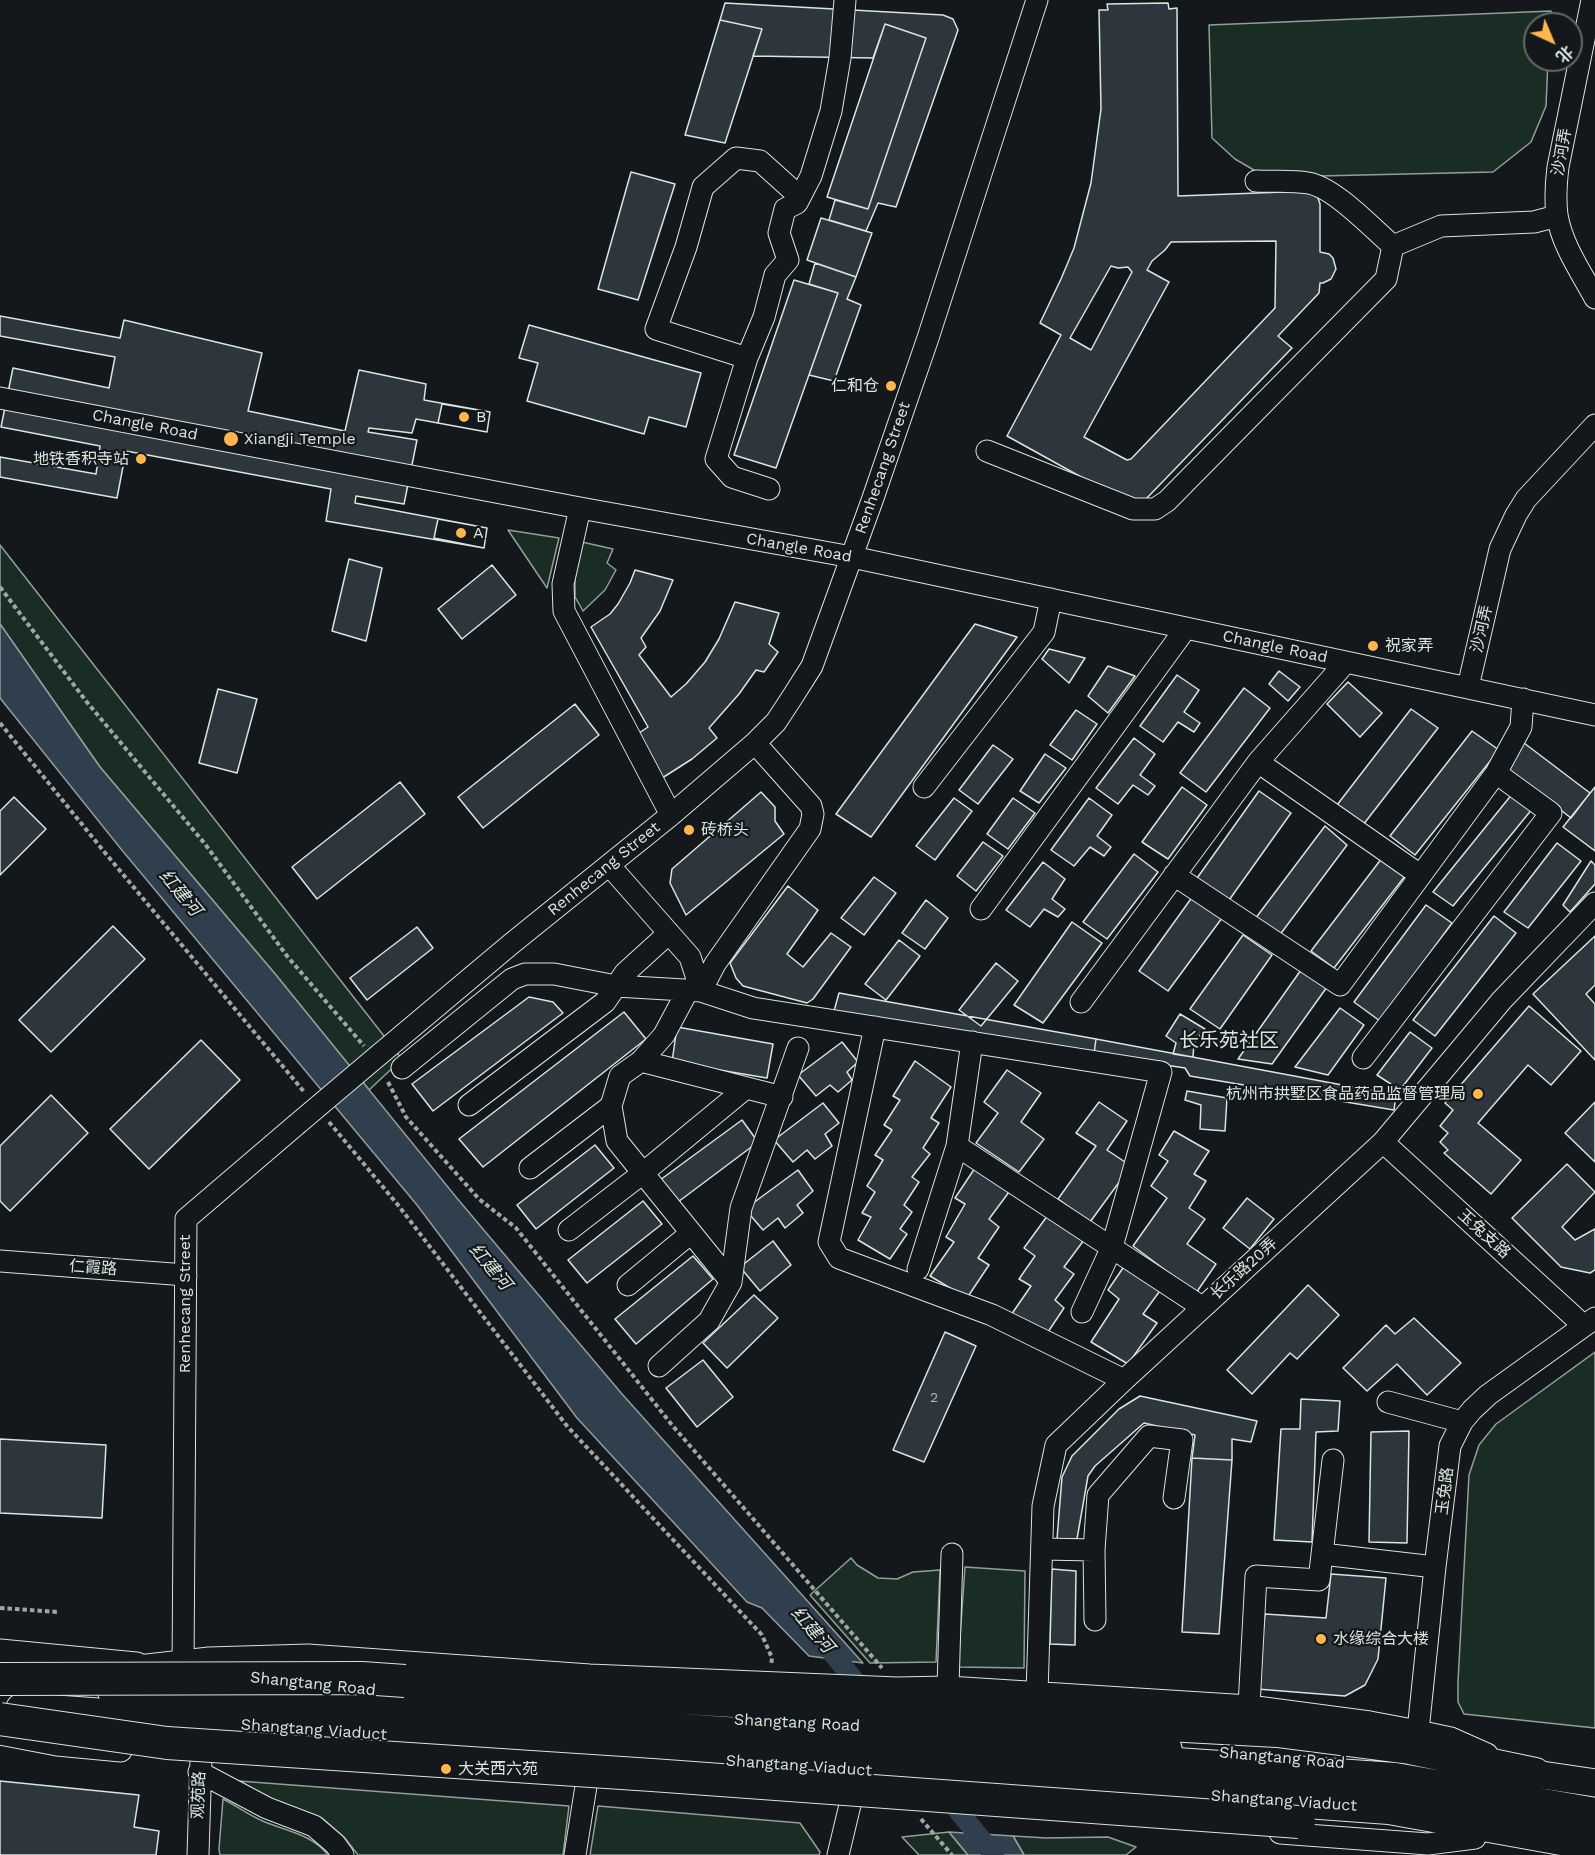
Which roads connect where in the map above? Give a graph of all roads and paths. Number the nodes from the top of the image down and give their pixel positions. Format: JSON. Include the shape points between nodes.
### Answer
{"nodes":[{"id":1,"x":845,"y":0,"type":"edge"},
{"id":2,"x":1037,"y":0,"type":"edge"},
{"id":3,"x":1592,"y":0,"type":"edge"},
{"id":4,"x":1256,"y":181,"type":"dead end"},
{"id":5,"x":800,"y":197,"type":"junction"},
{"id":6,"x":1557,"y":216,"type":"junction"},
{"id":7,"x":1393,"y":246,"type":"junction"},
{"id":8,"x":1595,"y":298,"type":"edge"},
{"id":9,"x":747,"y":358,"type":"junction"},
{"id":10,"x":0,"y":398,"type":"edge"},
{"id":11,"x":1595,"y":425,"type":"edge"},
{"id":12,"x":987,"y":451,"type":"dead end"},
{"id":13,"x":769,"y":489,"type":"dead end"},
{"id":14,"x":580,"y":508,"type":"junction"},
{"id":15,"x":852,"y":557,"type":"junction"},
{"id":16,"x":0,"y":587,"type":"edge"},
{"id":17,"x":1051,"y":599,"type":"junction"},
{"id":18,"x":1186,"y":628,"type":"junction"},
{"id":19,"x":1346,"y":662,"type":"junction"},
{"id":20,"x":1468,"y":687,"type":"junction"},
{"id":21,"x":1523,"y":699,"type":"junction"},
{"id":22,"x":1595,"y":714,"type":"edge"},
{"id":23,"x":0,"y":723,"type":"edge"},
{"id":24,"x":755,"y":743,"type":"junction"},
{"id":25,"x":1258,"y":762,"type":"junction"},
{"id":26,"x":1496,"y":773,"type":"junction"},
{"id":27,"x":924,"y":787,"type":"dead end"},
{"id":28,"x":670,"y":815,"type":"junction"},
{"id":29,"x":609,"y":865,"type":"junction"},
{"id":30,"x":1174,"y":875,"type":"junction"},
{"id":31,"x":1420,"y":875,"type":"junction"},
{"id":32,"x":1595,"y":903,"type":"edge"},
{"id":33,"x":981,"y":909,"type":"dead end"},
{"id":34,"x":669,"y":933,"type":"junction"},
{"id":35,"x":616,"y":986,"type":"junction"},
{"id":36,"x":695,"y":990,"type":"junction"},
{"id":37,"x":1081,"y":1002,"type":"dead end"},
{"id":38,"x":875,"y":1027,"type":"junction"},
{"id":39,"x":972,"y":1042,"type":"junction"},
{"id":40,"x":798,"y":1048,"type":"dead end"},
{"id":41,"x":375,"y":1054,"type":"junction"},
{"id":42,"x":1363,"y":1058,"type":"dead end"},
{"id":43,"x":641,"y":1061,"type":"junction"},
{"id":44,"x":395,"y":1075,"type":"joint"},
{"id":45,"x":746,"y":1088,"type":"junction"},
{"id":46,"x":308,"y":1097,"type":"dead end"},
{"id":47,"x":782,"y":1097,"type":"junction"},
{"id":48,"x":469,"y":1105,"type":"dead end"},
{"id":49,"x":611,"y":1106,"type":"junction"},
{"id":50,"x":323,"y":1115,"type":"dead end"},
{"id":51,"x":1383,"y":1142,"type":"junction"},
{"id":52,"x":957,"y":1146,"type":"junction"},
{"id":53,"x":530,"y":1168,"type":"dead end"},
{"id":54,"x":643,"y":1173,"type":"junction"},
{"id":55,"x":570,"y":1230,"type":"dead end"},
{"id":56,"x":691,"y":1233,"type":"junction"},
{"id":57,"x":1112,"y":1247,"type":"junction"},
{"id":58,"x":0,"y":1261,"type":"edge"},
{"id":59,"x":918,"y":1269,"type":"dead end"},
{"id":60,"x":186,"y":1275,"type":"junction"},
{"id":61,"x":730,"y":1282,"type":"junction"},
{"id":62,"x":628,"y":1285,"type":"dead end"},
{"id":63,"x":1202,"y":1308,"type":"junction"},
{"id":64,"x":1082,"y":1312,"type":"dead end"},
{"id":65,"x":1590,"y":1322,"type":"edge"},
{"id":66,"x":659,"y":1366,"type":"dead end"},
{"id":67,"x":1124,"y":1380,"type":"junction"},
{"id":68,"x":1388,"y":1402,"type":"dead end"},
{"id":69,"x":1462,"y":1422,"type":"junction"},
{"id":70,"x":1334,"y":1460,"type":"dead end"},
{"id":71,"x":1174,"y":1498,"type":"dead end"},
{"id":72,"x":1042,"y":1549,"type":"junction"},
{"id":73,"x":1094,"y":1551,"type":"junction"},
{"id":74,"x":952,"y":1554,"type":"dead end"},
{"id":75,"x":1322,"y":1554,"type":"junction"},
{"id":76,"x":1435,"y":1567,"type":"junction"},
{"id":77,"x":0,"y":1608,"type":"edge"},
{"id":78,"x":58,"y":1612,"type":"dead end"},
{"id":79,"x":1095,"y":1620,"type":"dead end"},
{"id":80,"x":0,"y":1653,"type":"edge"},
{"id":81,"x":183,"y":1666,"type":"junction"},
{"id":82,"x":0,"y":1679,"type":"edge"},
{"id":83,"x":769,"y":1683,"type":"junction"},
{"id":84,"x":0,"y":1684,"type":"edge"},
{"id":85,"x":948,"y":1687,"type":"junction"},
{"id":86,"x":897,"y":1688,"type":"junction"},
{"id":87,"x":1037,"y":1693,"type":"junction"},
{"id":88,"x":1249,"y":1706,"type":"junction"},
{"id":89,"x":0,"y":1708,"type":"edge"},
{"id":90,"x":0,"y":1719,"type":"edge"},
{"id":91,"x":0,"y":1725,"type":"edge"},
{"id":92,"x":1418,"y":1731,"type":"junction"},
{"id":93,"x":0,"y":1734,"type":"edge"},
{"id":94,"x":201,"y":1755,"type":"junction"},
{"id":95,"x":1535,"y":1774,"type":"junction"},
{"id":96,"x":587,"y":1780,"type":"junction"},
{"id":97,"x":1595,"y":1783,"type":"edge"},
{"id":98,"x":853,"y":1790,"type":"junction"},
{"id":99,"x":916,"y":1795,"type":"junction"},
{"id":100,"x":948,"y":1797,"type":"junction"},
{"id":101,"x":1595,"y":1814,"type":"edge"},
{"id":102,"x":1475,"y":1838,"type":"junction"},
{"id":103,"x":1595,"y":1845,"type":"edge"},
{"id":104,"x":1428,"y":1850,"type":"edge"},
{"id":105,"x":198,"y":1855,"type":"edge"},
{"id":106,"x":343,"y":1855,"type":"edge"},
{"id":107,"x":576,"y":1855,"type":"edge"},
{"id":108,"x":838,"y":1855,"type":"edge"},
{"id":109,"x":952,"y":1855,"type":"edge"},
{"id":110,"x":1563,"y":1855,"type":"edge"}],
"edges":[{"from":1,"to":5,"type":"street","via":[[831,111],[811,176]]},
{"from":2,"to":15,"type":"street","name":"Renhecang Street"},
{"from":3,"to":6,"type":"street","name":"沙河弄","via":[[1558,167]]},
{"from":4,"to":7,"type":"street","via":[[1308,183],[1322,188]]},
{"from":5,"to":9,"type":"street","via":[[785,209],[779,233],[788,260],[775,275],[764,317]]},
{"from":5,"to":9,"type":"street","via":[[760,160],[736,158],[703,187],[656,329]]},
{"from":6,"to":7,"type":"street","via":[[1534,222],[1441,226]]},
{"from":6,"to":8,"type":"street","name":"沙河弄","via":[[1565,243]]},
{"from":7,"to":12,"type":"street","via":[[1386,279],[1155,509],[1133,509]]},
{"from":9,"to":13,"type":"street","via":[[717,459],[732,477]]},
{"from":10,"to":14,"type":"street","name":"Changle Road"},
{"from":11,"to":20,"type":"street","name":"沙河弄","via":[[1526,499],[1516,515],[1500,549]]},
{"from":14,"to":15,"type":"street","name":"Changle Road"},
{"from":14,"to":28,"type":"street","via":[[563,584],[564,611]]},
{"from":15,"to":17,"type":"street","name":"Changle Road"},
{"from":15,"to":24,"type":"street","name":"Renhecang Street","via":[[812,666],[776,722]]},
{"from":16,"to":41,"type":"path","via":[[86,701],[205,844],[287,956]]},
{"from":17,"to":18,"type":"street","name":"Changle Road"},
{"from":17,"to":27,"type":"street","via":[[1044,632]]},
{"from":18,"to":19,"type":"street","name":"Changle Road"},
{"from":18,"to":33,"type":"street"},
{"from":19,"to":20,"type":"street","name":"Changle Road"},
{"from":19,"to":25,"type":"street"},
{"from":20,"to":21,"type":"street","name":"Changle Road"},
{"from":21,"to":22,"type":"street","name":"Changle Road"},
{"from":21,"to":26,"type":"street","via":[[1521,727]]},
{"from":23,"to":46,"type":"path"},
{"from":24,"to":28,"type":"street","name":"Renhecang Street"},
{"from":24,"to":36,"type":"street","via":[[816,799],[810,829]]},
{"from":25,"to":30,"type":"street"},
{"from":25,"to":31,"type":"street"},
{"from":26,"to":31,"type":"street"},
{"from":26,"to":42,"type":"street","via":[[1551,813]]},
{"from":28,"to":29,"type":"street","name":"Renhecang Street"},
{"from":29,"to":34,"type":"street"},
{"from":29,"to":41,"type":"street","name":"Renhecang Street"},
{"from":30,"to":31,"type":"street","via":[[1340,986]]},
{"from":30,"to":37,"type":"street"},
{"from":32,"to":51,"type":"street","name":"长乐路20弄","via":[[1502,1000]]},
{"from":34,"to":35,"type":"street"},
{"from":34,"to":36,"type":"street","via":[[690,957]]},
{"from":35,"to":36,"type":"street"},
{"from":35,"to":44,"type":"street","via":[[554,974],[525,974],[512,979]]},
{"from":35,"to":48,"type":"street","via":[[605,1002]]},
{"from":36,"to":38,"type":"street","via":[[753,1008]]},
{"from":36,"to":43,"type":"street"},
{"from":38,"to":39,"type":"street"},
{"from":38,"to":67,"type":"street","via":[[829,1242],[839,1258],[992,1315]]},
{"from":39,"to":52,"type":"street"},
{"from":39,"to":57,"type":"street","via":[[1161,1072]]},
{"from":40,"to":47,"type":"street"},
{"from":41,"to":60,"type":"street","name":"Renhecang Street","bridge":true,"via":[[186,1219]]},
{"from":43,"to":45,"type":"street"},
{"from":43,"to":49,"type":"street","via":[[620,1076]]},
{"from":44,"to":86,"type":"path","via":[[406,1117],[479,1199],[516,1228],[672,1425]]},
{"from":45,"to":47,"type":"street"},
{"from":45,"to":54,"type":"street"},
{"from":47,"to":61,"type":"street","via":[[741,1208]]},
{"from":49,"to":53,"type":"street"},
{"from":49,"to":54,"type":"street","via":[[617,1141]]},
{"from":50,"to":83,"type":"path","via":[[398,1205],[567,1426],[762,1635],[772,1658]]},
{"from":51,"to":63,"type":"street","name":"长乐路20弄"},
{"from":51,"to":65,"type":"street","name":"玉兔支路"},
{"from":52,"to":57,"type":"street"},
{"from":52,"to":59,"type":"street"},
{"from":54,"to":55,"type":"street"},
{"from":54,"to":56,"type":"street"},
{"from":56,"to":61,"type":"street"},
{"from":56,"to":62,"type":"street"},
{"from":57,"to":63,"type":"street"},
{"from":57,"to":64,"type":"street"},
{"from":58,"to":60,"type":"street","name":"仁霞路"},
{"from":60,"to":81,"type":"street","name":"Renhecang Street"},
{"from":61,"to":66,"type":"street","via":[[709,1321]]},
{"from":63,"to":67,"type":"street","name":"长乐路20弄"},
{"from":65,"to":69,"type":"street","name":"玉兔路","via":[[1488,1395]]},
{"from":67,"to":72,"type":"street","name":"长乐路20弄","via":[[1056,1445],[1043,1506]]},
{"from":68,"to":69,"type":"street"},
{"from":69,"to":76,"type":"street","name":"玉兔路","via":[[1450,1446]]},
{"from":70,"to":75,"type":"street"},
{"from":71,"to":73,"type":"street","via":[[1182,1440],[1149,1436],[1098,1495]]},
{"from":72,"to":73,"type":"street"},
{"from":72,"to":87,"type":"street","name":"长乐路20弄"},
{"from":73,"to":79,"type":"street"},
{"from":74,"to":85,"type":"street"},
{"from":75,"to":76,"type":"street"},
{"from":75,"to":88,"type":"street","via":[[1319,1580],[1256,1576]]},
{"from":76,"to":92,"type":"street","name":"玉兔路"},
{"from":77,"to":78,"type":"path"},
{"from":80,"to":81,"type":"main road","name":"Shangtang Road","via":[[138,1666]]},
{"from":81,"to":83,"type":"street","via":[[208,1658],[308,1655]]},
{"from":81,"to":95,"type":"main road","name":"Shangtang Road","via":[[455,1700],[1029,1736],[1425,1770]]},
{"from":82,"to":95,"type":"highway","bridge":true,"via":[[362,1678],[1276,1731],[1410,1748]]},
{"from":83,"to":86,"type":"street"},
{"from":84,"to":101,"type":"highway","name":"Shangtang Viaduct","via":[[1395,1779]]},
{"from":85,"to":86,"type":"street"},
{"from":85,"to":87,"type":"street"},
{"from":87,"to":88,"type":"street"},
{"from":88,"to":92,"type":"street"},
{"from":89,"to":103,"type":"highway","name":"Shangtang Viaduct","via":[[1389,1808]]},
{"from":90,"to":102,"type":"highway","bridge":true,"via":[[167,1743],[640,1774]]},
{"from":91,"to":94,"type":"main road"},
{"from":92,"to":95,"type":"street","via":[[1451,1738]]},
{"from":93,"to":94,"type":"street","via":[[57,1745]]},
{"from":94,"to":96,"type":"street"},
{"from":94,"to":98,"type":"main road"},
{"from":94,"to":105,"type":"street","name":"观苑路"},
{"from":94,"to":106,"type":"street","via":[[267,1808],[314,1826]]},
{"from":95,"to":97,"type":"main road","name":"Shangtang Road"},
{"from":96,"to":98,"type":"street"},
{"from":96,"to":107,"type":"street"},
{"from":98,"to":99,"type":"main road"},
{"from":98,"to":108,"type":"street"},
{"from":99,"to":100,"type":"main road"},
{"from":99,"to":109,"type":"path"},
{"from":100,"to":102,"type":"main road","via":[[1404,1822]]},
{"from":100,"to":104,"type":"street","via":[[972,1809]]},
{"from":102,"to":104,"type":"street"},
{"from":102,"to":110,"type":"main road"}]}
